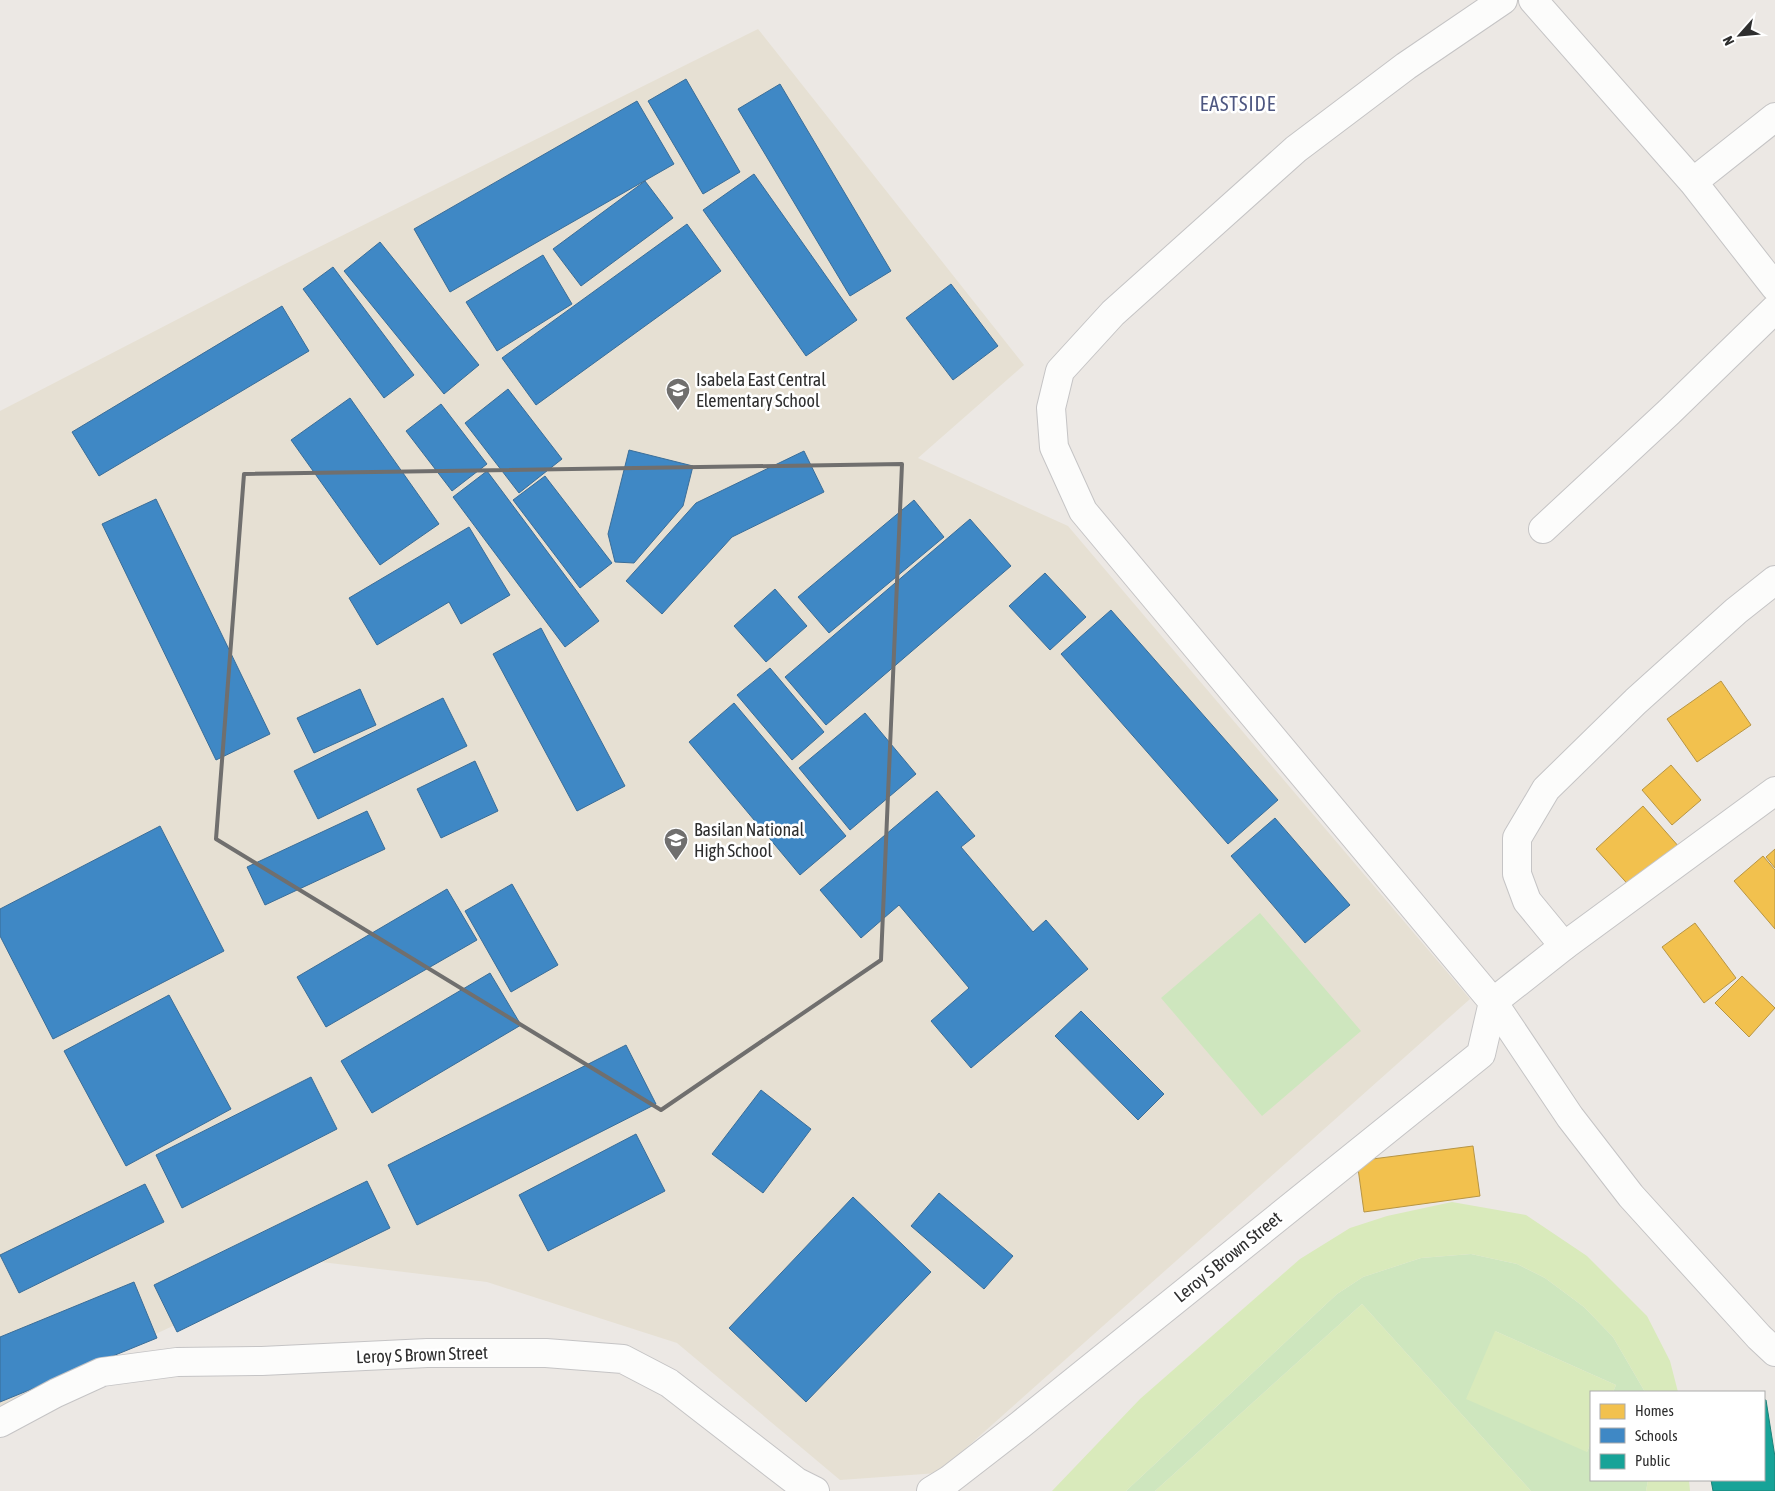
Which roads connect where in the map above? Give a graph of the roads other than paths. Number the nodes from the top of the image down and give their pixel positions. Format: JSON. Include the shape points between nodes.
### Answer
{"nodes":[{"id":1,"x":1503,"y":0,"type":"edge"},
{"id":2,"x":1533,"y":0,"type":"edge"},
{"id":3,"x":1775,"y":117,"type":"edge"},
{"id":4,"x":1692,"y":182,"type":"junction"},
{"id":5,"x":1775,"y":287,"type":"edge"},
{"id":6,"x":1775,"y":309,"type":"edge"},
{"id":7,"x":1543,"y":529,"type":"dead end"},
{"id":8,"x":1775,"y":580,"type":"edge"},
{"id":9,"x":1775,"y":791,"type":"edge"},
{"id":10,"x":1564,"y":946,"type":"junction"},
{"id":11,"x":1493,"y":1002,"type":"junction"},
{"id":12,"x":1775,"y":1352,"type":"edge"},
{"id":13,"x":0,"y":1423,"type":"edge"},
{"id":14,"x":815,"y":1491,"type":"edge"},
{"id":15,"x":931,"y":1491,"type":"edge"}],
"edges":[{"from":1,"to":11,"type":"street","via":[[1406,66],[1296,149],[1113,313],[1060,370],[1051,408],[1054,447],[1083,511]]},
{"from":2,"to":4,"type":"street"},
{"from":3,"to":4,"type":"street"},
{"from":4,"to":5,"type":"street"},
{"from":6,"to":7,"type":"street"},
{"from":8,"to":10,"type":"street","via":[[1643,695],[1546,789],[1517,838],[1517,874],[1527,901]]},
{"from":9,"to":10,"type":"street"},
{"from":10,"to":11,"type":"street"},
{"from":11,"to":12,"type":"street","via":[[1570,1117],[1631,1196]]},
{"from":11,"to":15,"type":"street","name":"Leroy S Brown Street","via":[[1481,1054],[1020,1425]]},
{"from":13,"to":14,"type":"street","name":"Leroy S Brown Street","via":[[102,1372],[177,1362],[546,1353],[623,1359],[669,1382],[797,1482]]}]}
